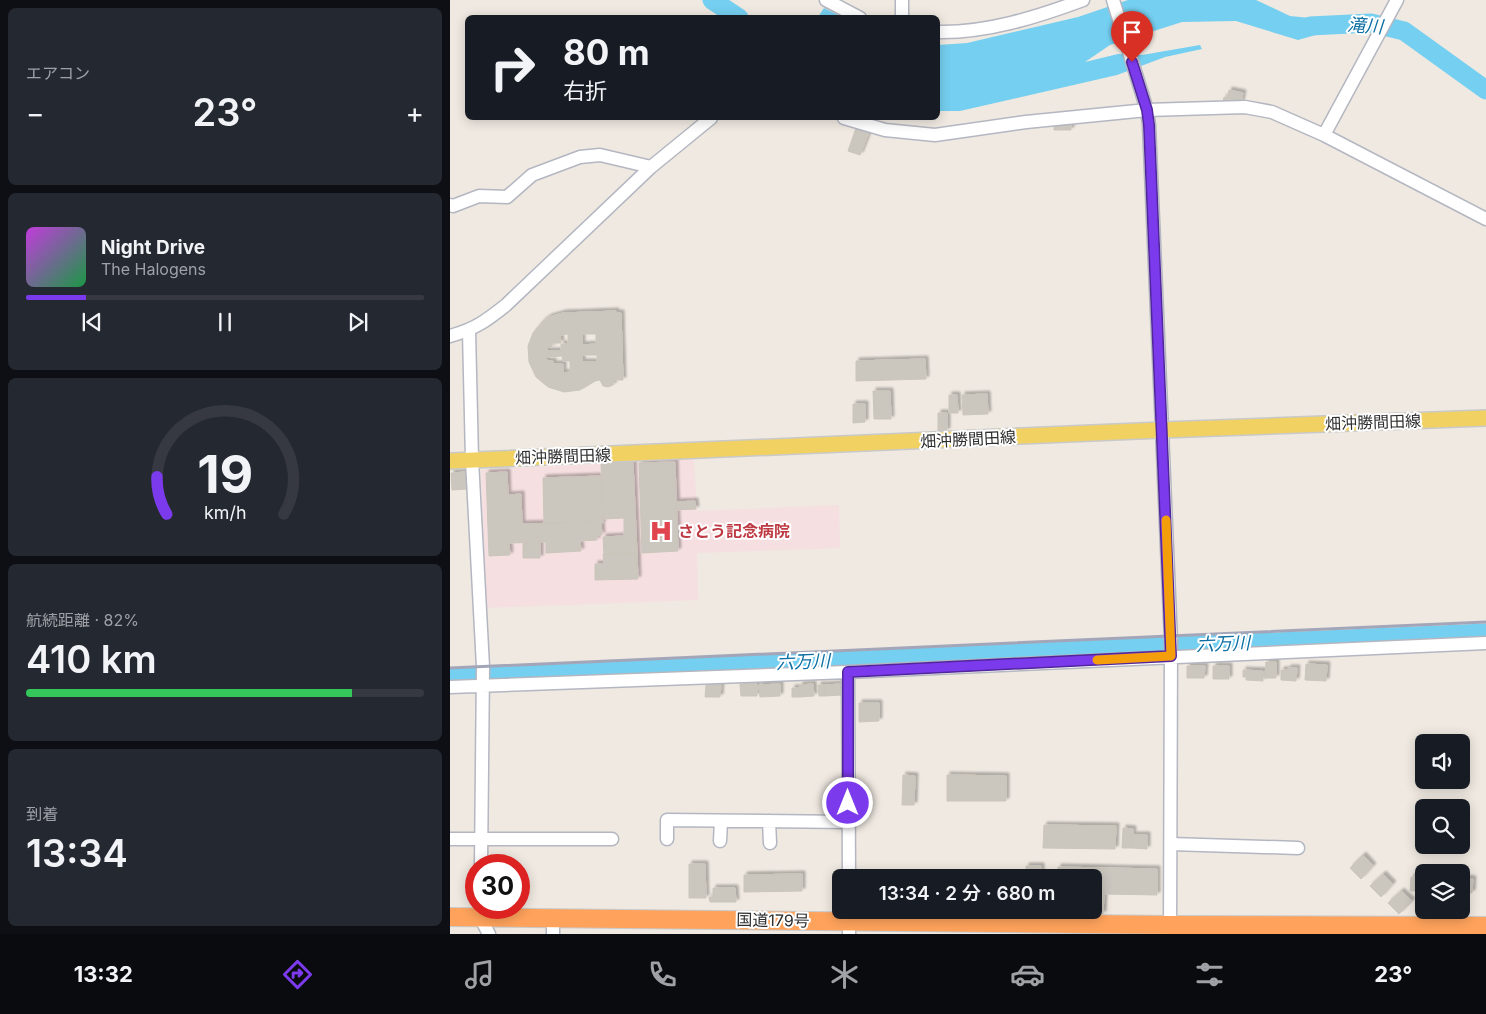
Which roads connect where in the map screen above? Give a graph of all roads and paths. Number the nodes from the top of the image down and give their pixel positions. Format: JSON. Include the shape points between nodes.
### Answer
{"nodes":[{"id":1,"x":826,"y":0,"type":"edge"},
{"id":2,"x":902,"y":0,"type":"edge"},
{"id":3,"x":1083,"y":0,"type":"edge"},
{"id":4,"x":1113,"y":0,"type":"edge"},
{"id":5,"x":1397,"y":1,"type":"edge"},
{"id":6,"x":854,"y":15,"type":"edge"},
{"id":7,"x":902,"y":15,"type":"edge"},
{"id":8,"x":940,"y":32,"type":"edge"},
{"id":9,"x":1147,"y":110,"type":"junction"},
{"id":10,"x":709,"y":120,"type":"edge"},
{"id":11,"x":851,"y":120,"type":"edge"},
{"id":12,"x":1324,"y":135,"type":"junction"},
{"id":13,"x":650,"y":167,"type":"junction"},
{"id":14,"x":450,"y":205,"type":"edge"},
{"id":15,"x":1486,"y":218,"type":"edge"},
{"id":16,"x":469,"y":331,"type":"junction"},
{"id":17,"x":450,"y":336,"type":"edge"},
{"id":18,"x":1486,"y":418,"type":"edge"},
{"id":19,"x":1162,"y":430,"type":"junction"},
{"id":20,"x":472,"y":460,"type":"junction"},
{"id":21,"x":450,"y":461,"type":"edge"},
{"id":22,"x":1486,"y":643,"type":"edge"},
{"id":23,"x":1171,"y":656,"type":"junction"},
{"id":24,"x":848,"y":672,"type":"junction"},
{"id":25,"x":482,"y":686,"type":"junction"},
{"id":26,"x":450,"y":687,"type":"edge"},
{"id":27,"x":720,"y":821,"type":"junction"},
{"id":28,"x":769,"y":821,"type":"junction"},
{"id":29,"x":849,"y":822,"type":"junction"},
{"id":30,"x":450,"y":839,"type":"edge"},
{"id":31,"x":481,"y":839,"type":"junction"},
{"id":32,"x":612,"y":839,"type":"dead end"},
{"id":33,"x":667,"y":839,"type":"dead end"},
{"id":34,"x":720,"y":842,"type":"dead end"},
{"id":35,"x":770,"y":843,"type":"dead end"},
{"id":36,"x":1171,"y":844,"type":"junction"},
{"id":37,"x":1298,"y":848,"type":"dead end"},
{"id":38,"x":481,"y":854,"type":"edge"},
{"id":39,"x":849,"y":869,"type":"edge"},
{"id":40,"x":465,"y":914,"type":"edge"},
{"id":41,"x":450,"y":917,"type":"edge"},
{"id":42,"x":483,"y":919,"type":"edge"},
{"id":43,"x":516,"y":919,"type":"edge"},
{"id":44,"x":849,"y":921,"type":"edge"},
{"id":45,"x":553,"y":926,"type":"edge"},
{"id":46,"x":1486,"y":926,"type":"edge"},
{"id":47,"x":1171,"y":930,"type":"edge"},
{"id":48,"x":489,"y":934,"type":"edge"}],
"edges":[{"from":1,"to":6,"type":"street"},
{"from":2,"to":7,"type":"street"},
{"from":3,"to":8,"type":"street","via":[[1028,18],[955,33]]},
{"from":4,"to":9,"type":"street"},
{"from":5,"to":12,"type":"street"},
{"from":9,"to":11,"type":"street","via":[[935,135],[885,130]]},
{"from":9,"to":12,"type":"street","via":[[1245,107],[1272,112]]},
{"from":9,"to":19,"type":"street"},
{"from":10,"to":13,"type":"street"},
{"from":12,"to":15,"type":"street"},
{"from":13,"to":14,"type":"street","via":[[600,155],[580,157],[532,175],[507,197],[479,196]]},
{"from":13,"to":16,"type":"street","via":[[506,305]]},
{"from":16,"to":17,"type":"street"},
{"from":16,"to":20,"type":"street"},
{"from":18,"to":19,"type":"main road","name":"畑沖勝間田線"},
{"from":19,"to":20,"type":"main road","name":"畑沖勝間田線"},
{"from":19,"to":23,"type":"street"},
{"from":20,"to":21,"type":"main road","name":"畑沖勝間田線"},
{"from":20,"to":25,"type":"street"},
{"from":22,"to":23,"type":"street"},
{"from":23,"to":24,"type":"street"},
{"from":23,"to":36,"type":"street"},
{"from":24,"to":25,"type":"street"},
{"from":24,"to":29,"type":"street"},
{"from":25,"to":26,"type":"street"},
{"from":25,"to":31,"type":"street"},
{"from":27,"to":28,"type":"street"},
{"from":27,"to":33,"type":"street","via":[[667,820]]},
{"from":27,"to":34,"type":"street"},
{"from":28,"to":29,"type":"street"},
{"from":28,"to":35,"type":"street"},
{"from":29,"to":39,"type":"street"},
{"from":30,"to":31,"type":"street"},
{"from":31,"to":32,"type":"street"},
{"from":31,"to":38,"type":"street"},
{"from":36,"to":37,"type":"street"},
{"from":36,"to":47,"type":"street"},
{"from":40,"to":41,"type":"highway","name":"国道179号"},
{"from":42,"to":48,"type":"street"},
{"from":43,"to":45,"type":"highway","name":"国道179号"},
{"from":44,"to":45,"type":"highway","name":"国道179号"},
{"from":44,"to":47,"type":"highway","name":"国道179号"},
{"from":46,"to":47,"type":"highway","name":"国道179号"}]}
